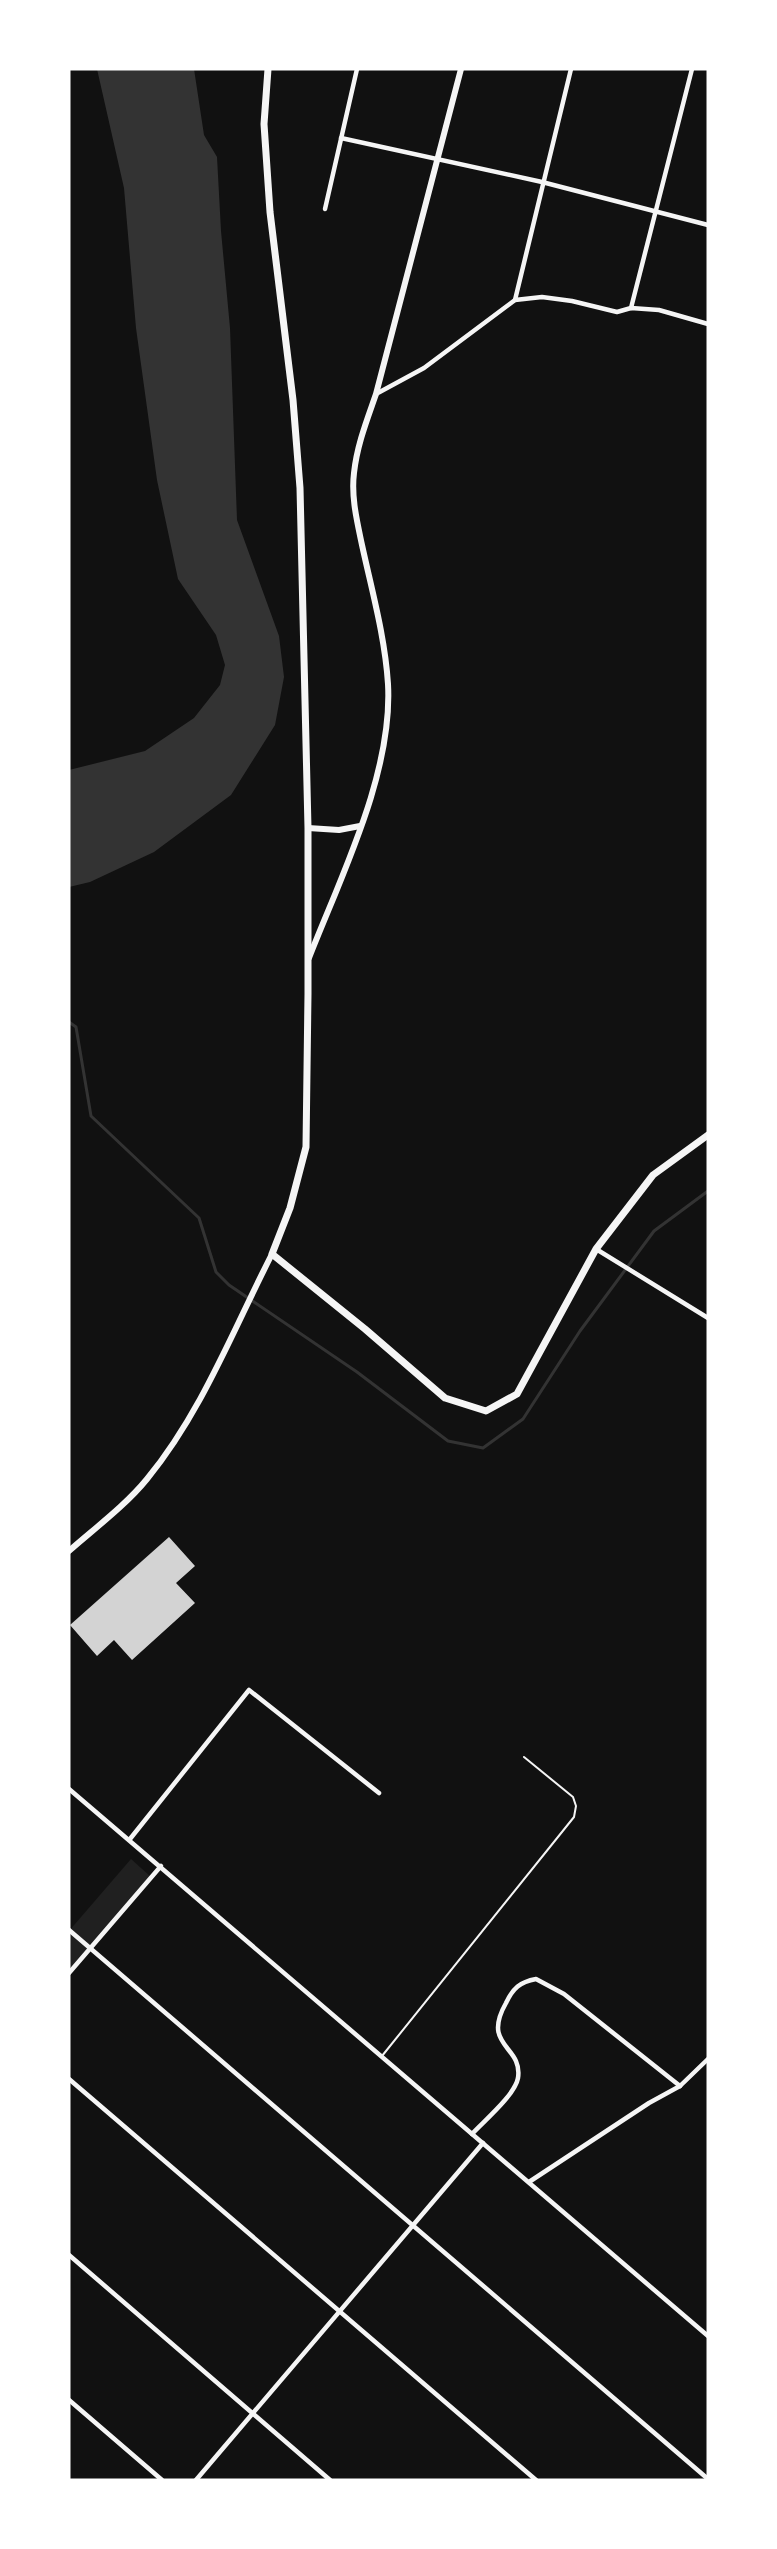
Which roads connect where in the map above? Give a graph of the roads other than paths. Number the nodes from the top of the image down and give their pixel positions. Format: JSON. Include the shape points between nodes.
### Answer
{"nodes":[{"id":1,"x":268,"y":69,"type":"edge"},
{"id":2,"x":357,"y":69,"type":"edge"},
{"id":3,"x":462,"y":69,"type":"edge"},
{"id":4,"x":571,"y":69,"type":"edge"},
{"id":5,"x":692,"y":69,"type":"edge"},
{"id":6,"x":341,"y":138,"type":"junction"},
{"id":7,"x":439,"y":159,"type":"junction"},
{"id":8,"x":542,"y":182,"type":"junction"},
{"id":9,"x":325,"y":209,"type":"dead end"},
{"id":10,"x":655,"y":212,"type":"junction"},
{"id":11,"x":708,"y":225,"type":"edge"},
{"id":12,"x":515,"y":300,"type":"junction"},
{"id":13,"x":631,"y":308,"type":"junction"},
{"id":14,"x":708,"y":324,"type":"edge"},
{"id":15,"x":376,"y":394,"type":"junction"},
{"id":16,"x":360,"y":826,"type":"junction"},
{"id":17,"x":308,"y":828,"type":"junction"},
{"id":18,"x":308,"y":962,"type":"junction"},
{"id":19,"x":708,"y":1135,"type":"edge"},
{"id":20,"x":596,"y":1249,"type":"junction"},
{"id":21,"x":272,"y":1254,"type":"junction"},
{"id":22,"x":708,"y":1318,"type":"edge"},
{"id":23,"x":69,"y":1551,"type":"edge"},
{"id":24,"x":524,"y":1757,"type":"dead end"},
{"id":25,"x":69,"y":1789,"type":"edge"},
{"id":26,"x":379,"y":1793,"type":"dead end"},
{"id":27,"x":130,"y":1839,"type":"junction"},
{"id":28,"x":161,"y":1866,"type":"junction"},
{"id":29,"x":69,"y":1930,"type":"edge"},
{"id":30,"x":90,"y":1948,"type":"junction"},
{"id":31,"x":69,"y":1973,"type":"edge"},
{"id":32,"x":381,"y":2056,"type":"junction"},
{"id":33,"x":708,"y":2059,"type":"edge"},
{"id":34,"x":69,"y":2079,"type":"edge"},
{"id":35,"x":681,"y":2086,"type":"junction"},
{"id":36,"x":472,"y":2134,"type":"junction"},
{"id":37,"x":483,"y":2143,"type":"junction"},
{"id":38,"x":529,"y":2182,"type":"junction"},
{"id":39,"x":413,"y":2226,"type":"junction"},
{"id":40,"x":69,"y":2255,"type":"edge"},
{"id":41,"x":338,"y":2311,"type":"junction"},
{"id":42,"x":708,"y":2336,"type":"edge"},
{"id":43,"x":69,"y":2400,"type":"edge"},
{"id":44,"x":252,"y":2414,"type":"junction"},
{"id":45,"x":708,"y":2479,"type":"edge"},
{"id":46,"x":162,"y":2480,"type":"edge"},
{"id":47,"x":196,"y":2480,"type":"edge"},
{"id":48,"x":330,"y":2480,"type":"edge"},
{"id":49,"x":536,"y":2480,"type":"edge"}],
"edges":[{"from":1,"to":17,"type":"main road","via":[[264,124],[269,201],[300,488]]},
{"from":2,"to":6,"type":"street"},
{"from":3,"to":7,"type":"street"},
{"from":4,"to":8,"type":"street"},
{"from":5,"to":10,"type":"street"},
{"from":6,"to":7,"type":"street"},
{"from":6,"to":9,"type":"street"},
{"from":7,"to":8,"type":"street"},
{"from":7,"to":15,"type":"street"},
{"from":8,"to":10,"type":"street"},
{"from":8,"to":12,"type":"street"},
{"from":10,"to":11,"type":"street"},
{"from":10,"to":13,"type":"street"},
{"from":12,"to":13,"type":"street","via":[[542,297],[617,312]]},
{"from":12,"to":15,"type":"street","via":[[424,368]]},
{"from":13,"to":14,"type":"street","via":[[659,310]]},
{"from":15,"to":16,"type":"street","via":[[359,443],[353,503],[381,631],[388,685],[385,743]]},
{"from":16,"to":17,"type":"street","via":[[339,830]]},
{"from":16,"to":18,"type":"street"},
{"from":17,"to":18,"type":"main road"},
{"from":18,"to":21,"type":"main road","via":[[306,1148],[290,1208]]},
{"from":19,"to":20,"type":"main road","via":[[653,1174]]},
{"from":20,"to":21,"type":"main road","via":[[517,1394],[486,1411],[445,1398]]},
{"from":20,"to":22,"type":"street"},
{"from":21,"to":23,"type":"street","via":[[199,1402],[165,1455],[146,1481]]},
{"from":24,"to":32,"type":"lane","via":[[573,1797],[574,1817]]},
{"from":25,"to":27,"type":"street"},
{"from":26,"to":27,"type":"street","via":[[249,1690]]},
{"from":27,"to":28,"type":"street"},
{"from":28,"to":30,"type":"street"},
{"from":28,"to":32,"type":"street"},
{"from":29,"to":30,"type":"street"},
{"from":30,"to":31,"type":"street"},
{"from":30,"to":39,"type":"street"},
{"from":32,"to":36,"type":"street"},
{"from":33,"to":35,"type":"street"},
{"from":34,"to":41,"type":"street"},
{"from":35,"to":36,"type":"street","via":[[564,1994],[536,1979],[526,1981],[514,1987],[496,2029],[516,2060],[516,2087]]},
{"from":35,"to":38,"type":"street"},
{"from":36,"to":37,"type":"street"},
{"from":37,"to":38,"type":"street"},
{"from":37,"to":39,"type":"street"},
{"from":38,"to":42,"type":"street"},
{"from":39,"to":41,"type":"street"},
{"from":39,"to":45,"type":"street"},
{"from":40,"to":44,"type":"street"},
{"from":41,"to":44,"type":"street"},
{"from":41,"to":49,"type":"street"},
{"from":43,"to":46,"type":"street"},
{"from":44,"to":47,"type":"street"},
{"from":44,"to":48,"type":"street"}]}
